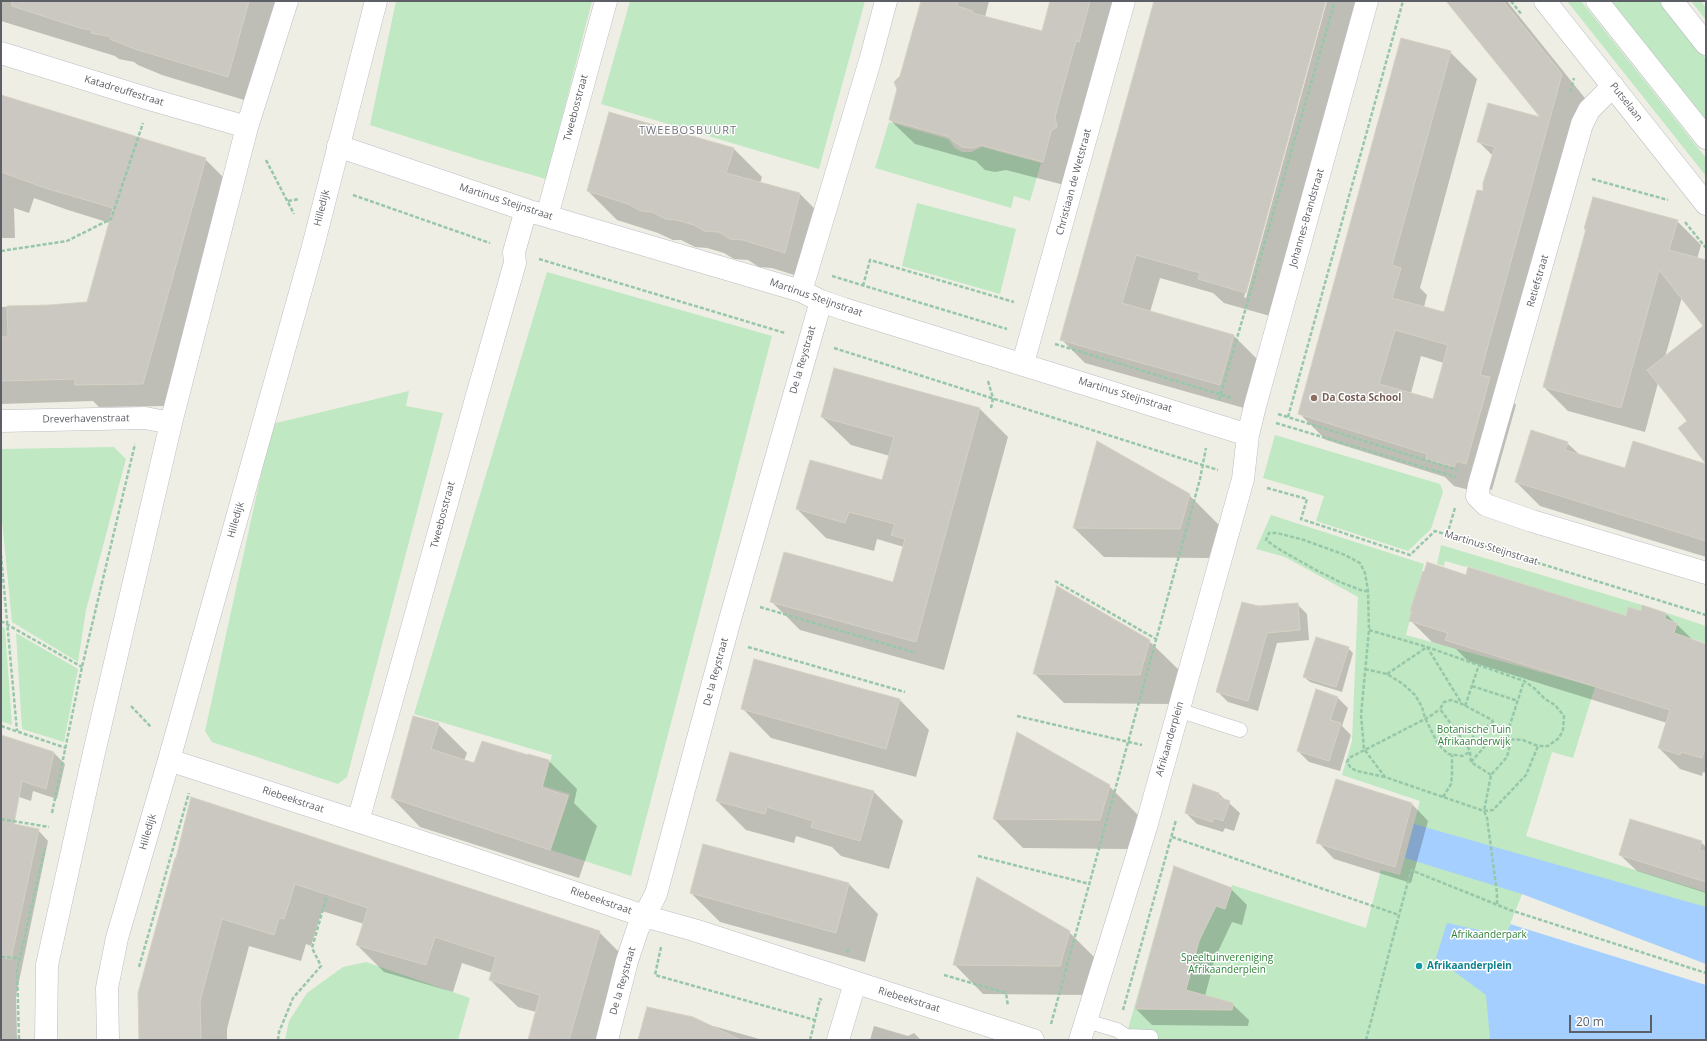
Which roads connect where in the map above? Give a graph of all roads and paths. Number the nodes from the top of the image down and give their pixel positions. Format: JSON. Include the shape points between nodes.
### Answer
{"nodes":[{"id":1,"x":287,"y":1,"type":"edge"},
{"id":2,"x":376,"y":1,"type":"edge"},
{"id":3,"x":606,"y":1,"type":"edge"},
{"id":4,"x":886,"y":1,"type":"edge"},
{"id":5,"x":1124,"y":1,"type":"edge"},
{"id":6,"x":1335,"y":1,"type":"edge"},
{"id":7,"x":1367,"y":1,"type":"edge"},
{"id":8,"x":1403,"y":1,"type":"edge"},
{"id":9,"x":1545,"y":1,"type":"edge"},
{"id":10,"x":1598,"y":1,"type":"edge"},
{"id":11,"x":1672,"y":1,"type":"edge"},
{"id":12,"x":1706,"y":44,"type":"edge"},
{"id":13,"x":1,"y":53,"type":"edge"},
{"id":14,"x":1613,"y":86,"type":"junction"},
{"id":15,"x":247,"y":127,"type":"junction"},
{"id":16,"x":139,"y":138,"type":"dead end"},
{"id":17,"x":1706,"y":138,"type":"edge"},
{"id":18,"x":338,"y":146,"type":"junction"},
{"id":19,"x":1590,"y":178,"type":"dead end"},
{"id":20,"x":326,"y":192,"type":"junction"},
{"id":21,"x":1668,"y":200,"type":"dead end"},
{"id":22,"x":288,"y":201,"type":"junction"},
{"id":23,"x":1706,"y":204,"type":"edge"},
{"id":24,"x":526,"y":210,"type":"junction"},
{"id":25,"x":547,"y":216,"type":"junction"},
{"id":26,"x":494,"y":244,"type":"dead end"},
{"id":27,"x":312,"y":250,"type":"junction"},
{"id":28,"x":1,"y":251,"type":"edge"},
{"id":29,"x":532,"y":257,"type":"dead end"},
{"id":30,"x":827,"y":275,"type":"dead end"},
{"id":31,"x":863,"y":286,"type":"junction"},
{"id":32,"x":801,"y":291,"type":"junction"},
{"id":33,"x":821,"y":301,"type":"junction"},
{"id":34,"x":1014,"y":302,"type":"dead end"},
{"id":35,"x":1012,"y":331,"type":"dead end"},
{"id":36,"x":789,"y":334,"type":"dead end"},
{"id":37,"x":1052,"y":343,"type":"dead end"},
{"id":38,"x":833,"y":348,"type":"dead end"},
{"id":39,"x":1023,"y":363,"type":"junction"},
{"id":40,"x":988,"y":378,"type":"dead end"},
{"id":41,"x":993,"y":398,"type":"junction"},
{"id":42,"x":991,"y":408,"type":"dead end"},
{"id":43,"x":1279,"y":414,"type":"dead end"},
{"id":44,"x":1288,"y":418,"type":"junction"},
{"id":45,"x":1,"y":421,"type":"edge"},
{"id":46,"x":171,"y":422,"type":"junction"},
{"id":47,"x":1251,"y":425,"type":"junction"},
{"id":48,"x":136,"y":442,"type":"dead end"},
{"id":49,"x":1207,"y":442,"type":"dead end"},
{"id":50,"x":1202,"y":464,"type":"junction"},
{"id":51,"x":1458,"y":470,"type":"dead end"},
{"id":52,"x":1479,"y":485,"type":"junction"},
{"id":53,"x":1265,"y":487,"type":"dead end"},
{"id":54,"x":1456,"y":506,"type":"dead end"},
{"id":55,"x":1447,"y":534,"type":"junction"},
{"id":56,"x":1,"y":556,"type":"edge"},
{"id":57,"x":1706,"y":573,"type":"edge"},
{"id":58,"x":1055,"y":581,"type":"dead end"},
{"id":59,"x":1368,"y":591,"type":"junction"},
{"id":60,"x":758,"y":614,"type":"dead end"},
{"id":61,"x":1706,"y":615,"type":"edge"},
{"id":62,"x":1,"y":621,"type":"edge"},
{"id":63,"x":7,"y":624,"type":"junction"},
{"id":64,"x":1369,"y":630,"type":"junction"},
{"id":65,"x":1156,"y":639,"type":"junction"},
{"id":66,"x":750,"y":640,"type":"dead end"},
{"id":67,"x":1427,"y":647,"type":"junction"},
{"id":68,"x":916,"y":653,"type":"dead end"},
{"id":69,"x":1479,"y":665,"type":"junction"},
{"id":70,"x":82,"y":667,"type":"junction"},
{"id":71,"x":1365,"y":669,"type":"junction"},
{"id":72,"x":1387,"y":674,"type":"junction"},
{"id":73,"x":1524,"y":681,"type":"junction"},
{"id":74,"x":1472,"y":686,"type":"junction"},
{"id":75,"x":905,"y":692,"type":"dead end"},
{"id":76,"x":1518,"y":701,"type":"junction"},
{"id":77,"x":129,"y":704,"type":"dead end"},
{"id":78,"x":1463,"y":705,"type":"junction"},
{"id":79,"x":1440,"y":709,"type":"junction"},
{"id":80,"x":1178,"y":710,"type":"junction"},
{"id":81,"x":1017,"y":716,"type":"dead end"},
{"id":82,"x":1425,"y":718,"type":"junction"},
{"id":83,"x":148,"y":723,"type":"dead end"},
{"id":84,"x":1493,"y":723,"type":"junction"},
{"id":85,"x":1,"y":726,"type":"edge"},
{"id":86,"x":1240,"y":730,"type":"dead end"},
{"id":87,"x":17,"y":731,"type":"junction"},
{"id":88,"x":1507,"y":734,"type":"junction"},
{"id":89,"x":1508,"y":740,"type":"junction"},
{"id":90,"x":1129,"y":742,"type":"junction"},
{"id":91,"x":1538,"y":746,"type":"junction"},
{"id":92,"x":1468,"y":747,"type":"junction"},
{"id":93,"x":1364,"y":749,"type":"junction"},
{"id":94,"x":1166,"y":750,"type":"junction"},
{"id":95,"x":1470,"y":752,"type":"junction"},
{"id":96,"x":1452,"y":755,"type":"junction"},
{"id":97,"x":169,"y":760,"type":"junction"},
{"id":98,"x":1471,"y":762,"type":"junction"},
{"id":99,"x":1491,"y":775,"type":"junction"},
{"id":100,"x":1385,"y":777,"type":"junction"},
{"id":101,"x":190,"y":789,"type":"dead end"},
{"id":102,"x":1443,"y":798,"type":"junction"},
{"id":103,"x":1484,"y":811,"type":"junction"},
{"id":104,"x":1,"y":819,"type":"edge"},
{"id":105,"x":358,"y":821,"type":"junction"},
{"id":106,"x":49,"y":827,"type":"dead end"},
{"id":107,"x":1146,"y":827,"type":"junction"},
{"id":108,"x":978,"y":856,"type":"dead end"},
{"id":109,"x":1090,"y":884,"type":"junction"},
{"id":110,"x":327,"y":895,"type":"dead end"},
{"id":111,"x":1497,"y":904,"type":"junction"},
{"id":112,"x":1399,"y":915,"type":"junction"},
{"id":113,"x":644,"y":916,"type":"junction"},
{"id":114,"x":655,"y":945,"type":"dead end"},
{"id":115,"x":850,"y":947,"type":"dead end"},
{"id":116,"x":847,"y":954,"type":"dead end"},
{"id":117,"x":1,"y":957,"type":"edge"},
{"id":118,"x":20,"y":958,"type":"dead end"},
{"id":119,"x":138,"y":970,"type":"dead end"},
{"id":120,"x":1706,"y":973,"type":"edge"},
{"id":121,"x":944,"y":976,"type":"dead end"},
{"id":122,"x":856,"y":983,"type":"junction"},
{"id":123,"x":827,"y":1002,"type":"dead end"},
{"id":124,"x":1008,"y":1008,"type":"dead end"},
{"id":125,"x":1045,"y":1019,"type":"dead end"},
{"id":126,"x":1052,"y":1021,"type":"junction"},
{"id":127,"x":1058,"y":1022,"type":"dead end"},
{"id":128,"x":1083,"y":1031,"type":"edge"},
{"id":129,"x":1042,"y":1034,"type":"edge"},
{"id":130,"x":1151,"y":1037,"type":"dead end"},
{"id":131,"x":46,"y":1040,"type":"edge"},
{"id":132,"x":108,"y":1040,"type":"edge"},
{"id":133,"x":278,"y":1040,"type":"edge"},
{"id":134,"x":607,"y":1040,"type":"edge"},
{"id":135,"x":838,"y":1040,"type":"edge"},
{"id":136,"x":1366,"y":1040,"type":"edge"}],
"edges":[{"from":1,"to":15,"type":"street"},
{"from":2,"to":18,"type":"street","name":"Hilledijk"},
{"from":3,"to":25,"type":"street","name":"Tweebosstraat"},
{"from":4,"to":32,"type":"street"},
{"from":5,"to":39,"type":"street","name":"Christiaan de Wetstraat"},
{"from":6,"to":37,"type":"path","via":[[1221,395]]},
{"from":7,"to":47,"type":"street","name":"Johannes-Brandstraat"},
{"from":8,"to":44,"type":"path"},
{"from":9,"to":14,"type":"street","name":"Putselaan"},
{"from":10,"to":17,"type":"street"},
{"from":11,"to":12,"type":"street"},
{"from":13,"to":15,"type":"street","name":"Katadreuffestraat"},
{"from":14,"to":23,"type":"street","name":"Putselaan"},
{"from":14,"to":52,"type":"street","name":"Retiefstraat","via":[[1589,110],[1582,124]]},
{"from":15,"to":22,"type":"path"},
{"from":15,"to":46,"type":"street"},
{"from":16,"to":28,"type":"path","via":[[111,219],[66,241]]},
{"from":18,"to":20,"type":"street","name":"Hilledijk"},
{"from":18,"to":24,"type":"street","name":"Martinus Steijnstraat"},
{"from":19,"to":21,"type":"path"},
{"from":20,"to":22,"type":"path"},
{"from":20,"to":26,"type":"path","via":[[339,191]]},
{"from":20,"to":27,"type":"street","name":"Hilledijk"},
{"from":22,"to":27,"type":"path"},
{"from":24,"to":25,"type":"street","name":"Martinus Steijnstraat"},
{"from":24,"to":105,"type":"street","name":"Tweebosstraat","via":[[514,252],[515,263]]},
{"from":25,"to":32,"type":"street","name":"Martinus Steijnstraat"},
{"from":27,"to":97,"type":"street","name":"Hilledijk"},
{"from":29,"to":36,"type":"path"},
{"from":30,"to":31,"type":"path"},
{"from":31,"to":34,"type":"path","via":[[870,260]]},
{"from":31,"to":35,"type":"path"},
{"from":32,"to":33,"type":"street","name":"Martinus Steijnstraat"},
{"from":33,"to":39,"type":"street","name":"Martinus Steijnstraat"},
{"from":33,"to":113,"type":"street","name":"De la Reystraat","via":[[731,616],[656,894]]},
{"from":38,"to":41,"type":"path"},
{"from":39,"to":47,"type":"street","name":"Martinus Steijnstraat"},
{"from":40,"to":41,"type":"path"},
{"from":41,"to":42,"type":"path"},
{"from":41,"to":50,"type":"path"},
{"from":43,"to":44,"type":"path"},
{"from":44,"to":51,"type":"path"},
{"from":45,"to":46,"type":"street","name":"Dreverhavenstraat","via":[[145,418]]},
{"from":46,"to":131,"type":"street","via":[[47,965]]},
{"from":47,"to":52,"type":"path"},
{"from":47,"to":80,"type":"street","name":"Afrikaanderplein","via":[[1245,472]]},
{"from":48,"to":70,"type":"path"},
{"from":49,"to":50,"type":"path"},
{"from":50,"to":65,"type":"path"},
{"from":52,"to":57,"type":"street","via":[[1477,496],[1486,505]]},
{"from":53,"to":55,"type":"path","name":"Martinus Steijnstraat","via":[[1307,499],[1301,519],[1410,555],[1435,531]]},
{"from":54,"to":55,"type":"path"},
{"from":55,"to":61,"type":"path","name":"Martinus Steijnstraat"},
{"from":56,"to":63,"type":"path"},
{"from":58,"to":65,"type":"path"},
{"from":59,"to":59,"type":"path","via":[[1365,573],[1360,563],[1345,554],[1304,540],[1277,533],[1269,534],[1266,540],[1314,570]]},
{"from":59,"to":64,"type":"path"},
{"from":60,"to":68,"type":"path","via":[[760,607]]},
{"from":62,"to":63,"type":"path"},
{"from":63,"to":70,"type":"path"},
{"from":63,"to":87,"type":"path"},
{"from":64,"to":67,"type":"path"},
{"from":64,"to":71,"type":"path"},
{"from":65,"to":90,"type":"path"},
{"from":66,"to":75,"type":"path","via":[[748,647]]},
{"from":67,"to":69,"type":"path"},
{"from":67,"to":72,"type":"path"},
{"from":67,"to":78,"type":"path"},
{"from":69,"to":73,"type":"path"},
{"from":69,"to":74,"type":"path"},
{"from":70,"to":87,"type":"path","via":[[66,748]]},
{"from":71,"to":72,"type":"path"},
{"from":71,"to":93,"type":"path","via":[[1361,716]]},
{"from":72,"to":82,"type":"path","via":[[1415,695]]},
{"from":73,"to":76,"type":"path"},
{"from":73,"to":91,"type":"path","via":[[1556,705],[1564,716],[1563,730],[1559,738],[1548,746]]},
{"from":74,"to":76,"type":"path"},
{"from":74,"to":78,"type":"path"},
{"from":76,"to":88,"type":"path"},
{"from":77,"to":83,"type":"path"},
{"from":78,"to":79,"type":"path","via":[[1451,700],[1444,702]]},
{"from":78,"to":84,"type":"path","via":[[1492,720]]},
{"from":79,"to":82,"type":"path"},
{"from":79,"to":92,"type":"path"},
{"from":80,"to":86,"type":"lane"},
{"from":80,"to":94,"type":"street","name":"Afrikaanderplein"},
{"from":81,"to":90,"type":"path"},
{"from":82,"to":93,"type":"path"},
{"from":82,"to":96,"type":"path","via":[[1438,744]]},
{"from":84,"to":88,"type":"path"},
{"from":84,"to":92,"type":"path","via":[[1475,733]]},
{"from":85,"to":87,"type":"path"},
{"from":88,"to":89,"type":"path"},
{"from":89,"to":91,"type":"path","via":[[1523,740]]},
{"from":89,"to":98,"type":"path","via":[[1486,745]]},
{"from":89,"to":99,"type":"path","via":[[1510,745],[1507,757]]},
{"from":90,"to":94,"type":"path"},
{"from":90,"to":109,"type":"path"},
{"from":91,"to":103,"type":"path","via":[[1526,776],[1493,810]]},
{"from":92,"to":95,"type":"path"},
{"from":93,"to":100,"type":"path"},
{"from":93,"to":100,"type":"path","via":[[1348,758],[1347,762],[1351,768]]},
{"from":94,"to":107,"type":"street","name":"Afrikaanderplein"},
{"from":95,"to":96,"type":"path","via":[[1462,756]]},
{"from":95,"to":98,"type":"path"},
{"from":96,"to":102,"type":"path","via":[[1452,779]]},
{"from":97,"to":105,"type":"street","name":"Riebeekstraat"},
{"from":97,"to":132,"type":"street","name":"Hilledijk","via":[[109,971]]},
{"from":98,"to":99,"type":"path"},
{"from":99,"to":103,"type":"path"},
{"from":100,"to":102,"type":"path"},
{"from":101,"to":119,"type":"path"},
{"from":102,"to":103,"type":"path"},
{"from":103,"to":111,"type":"path","via":[[1487,818]]},
{"from":104,"to":106,"type":"path"},
{"from":105,"to":113,"type":"street","name":"Riebeekstraat"},
{"from":107,"to":112,"type":"path"},
{"from":107,"to":128,"type":"street","name":"Afrikaanderplein"},
{"from":108,"to":109,"type":"path"},
{"from":109,"to":126,"type":"path"},
{"from":110,"to":133,"type":"path","via":[[312,948],[321,966],[293,998]]},
{"from":111,"to":112,"type":"path","via":[[1411,870]]},
{"from":111,"to":120,"type":"path"},
{"from":112,"to":136,"type":"path"},
{"from":113,"to":122,"type":"street","name":"Riebeekstraat"},
{"from":113,"to":134,"type":"street","name":"De la Reystraat","via":[[628,961]]},
{"from":114,"to":123,"type":"path","via":[[662,947],[654,975],[815,1020],[820,999]]},
{"from":115,"to":116,"type":"path"},
{"from":117,"to":118,"type":"path"},
{"from":121,"to":124,"type":"path","via":[[1006,993]]},
{"from":122,"to":129,"type":"street","name":"Riebeekstraat"},
{"from":122,"to":135,"type":"street"},
{"from":125,"to":126,"type":"path"},
{"from":126,"to":127,"type":"path"},
{"from":126,"to":129,"type":"path"},
{"from":128,"to":130,"type":"lane","via":[[1117,1030],[1126,1036]]}]}
